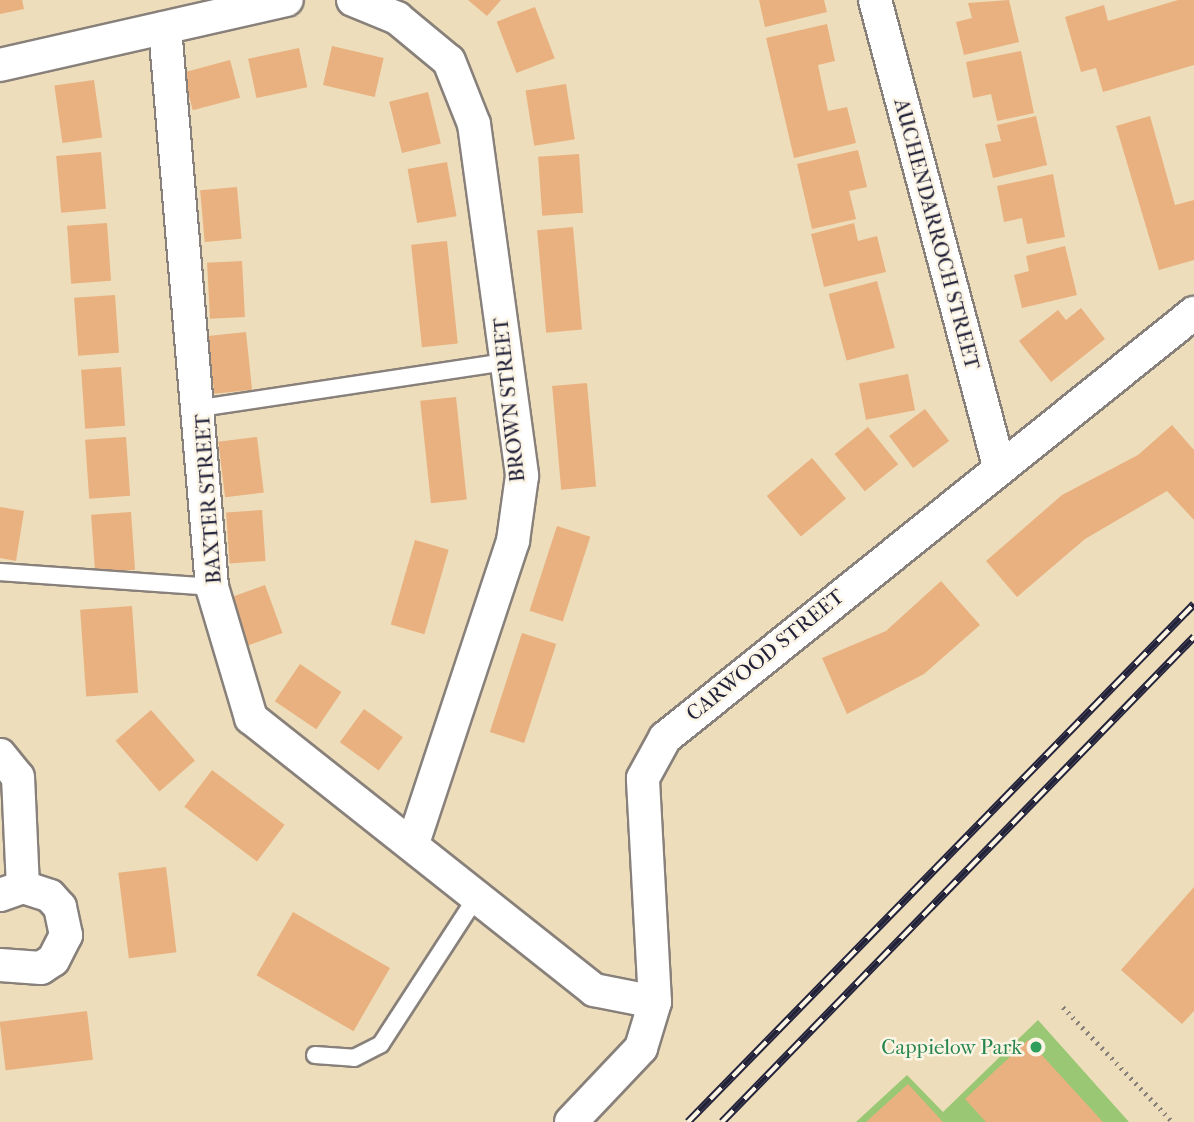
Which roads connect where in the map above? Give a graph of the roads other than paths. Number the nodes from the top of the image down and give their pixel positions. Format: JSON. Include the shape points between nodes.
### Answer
{"nodes":[{"id":1,"x":286,"y":0,"type":"edge"},
{"id":2,"x":353,"y":0,"type":"edge"},
{"id":3,"x":876,"y":0,"type":"edge"},
{"id":4,"x":165,"y":28,"type":"junction"},
{"id":5,"x":0,"y":65,"type":"edge"},
{"id":6,"x":1194,"y":313,"type":"edge"},
{"id":7,"x":506,"y":362,"type":"junction"},
{"id":8,"x":201,"y":408,"type":"junction"},
{"id":9,"x":999,"y":467,"type":"junction"},
{"id":10,"x":0,"y":572,"type":"edge"},
{"id":11,"x":212,"y":587,"type":"junction"},
{"id":12,"x":0,"y":755,"type":"edge"},
{"id":13,"x":413,"y":844,"type":"junction"},
{"id":14,"x":12,"y":891,"type":"edge"},
{"id":15,"x":477,"y":896,"type":"junction"},
{"id":16,"x":0,"y":965,"type":"edge"},
{"id":17,"x":655,"y":1002,"type":"junction"},
{"id":18,"x":315,"y":1055,"type":"dead end"},
{"id":19,"x":571,"y":1122,"type":"edge"}],
"edges":[{"from":1,"to":4,"type":"street"},
{"from":2,"to":7,"type":"street","name":"BROWN STREET","via":[[397,18],[449,61],[474,124]]},
{"from":3,"to":9,"type":"street","name":"AUCHENDARROCH STREET"},
{"from":4,"to":5,"type":"street"},
{"from":4,"to":8,"type":"street","name":"BAXTER STREET"},
{"from":6,"to":9,"type":"street","name":"CARWOOD STREET"},
{"from":7,"to":8,"type":"lane"},
{"from":7,"to":13,"type":"street","name":"BROWN STREET","via":[[522,476],[513,541]]},
{"from":8,"to":11,"type":"street","name":"BAXTER STREET"},
{"from":9,"to":17,"type":"street","name":"CARWOOD STREET","via":[[680,723],[652,756],[643,802]]},
{"from":10,"to":11,"type":"lane"},
{"from":11,"to":13,"type":"street","name":"BAXTER STREET","via":[[251,718]]},
{"from":12,"to":14,"type":"street","via":[[18,777]]},
{"from":13,"to":15,"type":"street","name":"BAXTER STREET"},
{"from":14,"to":16,"type":"street","via":[[60,907],[64,941],[41,968],[27,972]]},
{"from":15,"to":17,"type":"street","name":"BAXTER STREET","via":[[594,990]]},
{"from":15,"to":18,"type":"lane","via":[[381,1044],[354,1058]]},
{"from":17,"to":19,"type":"street","name":"CARWOOD STREET","via":[[641,1048]]}]}
